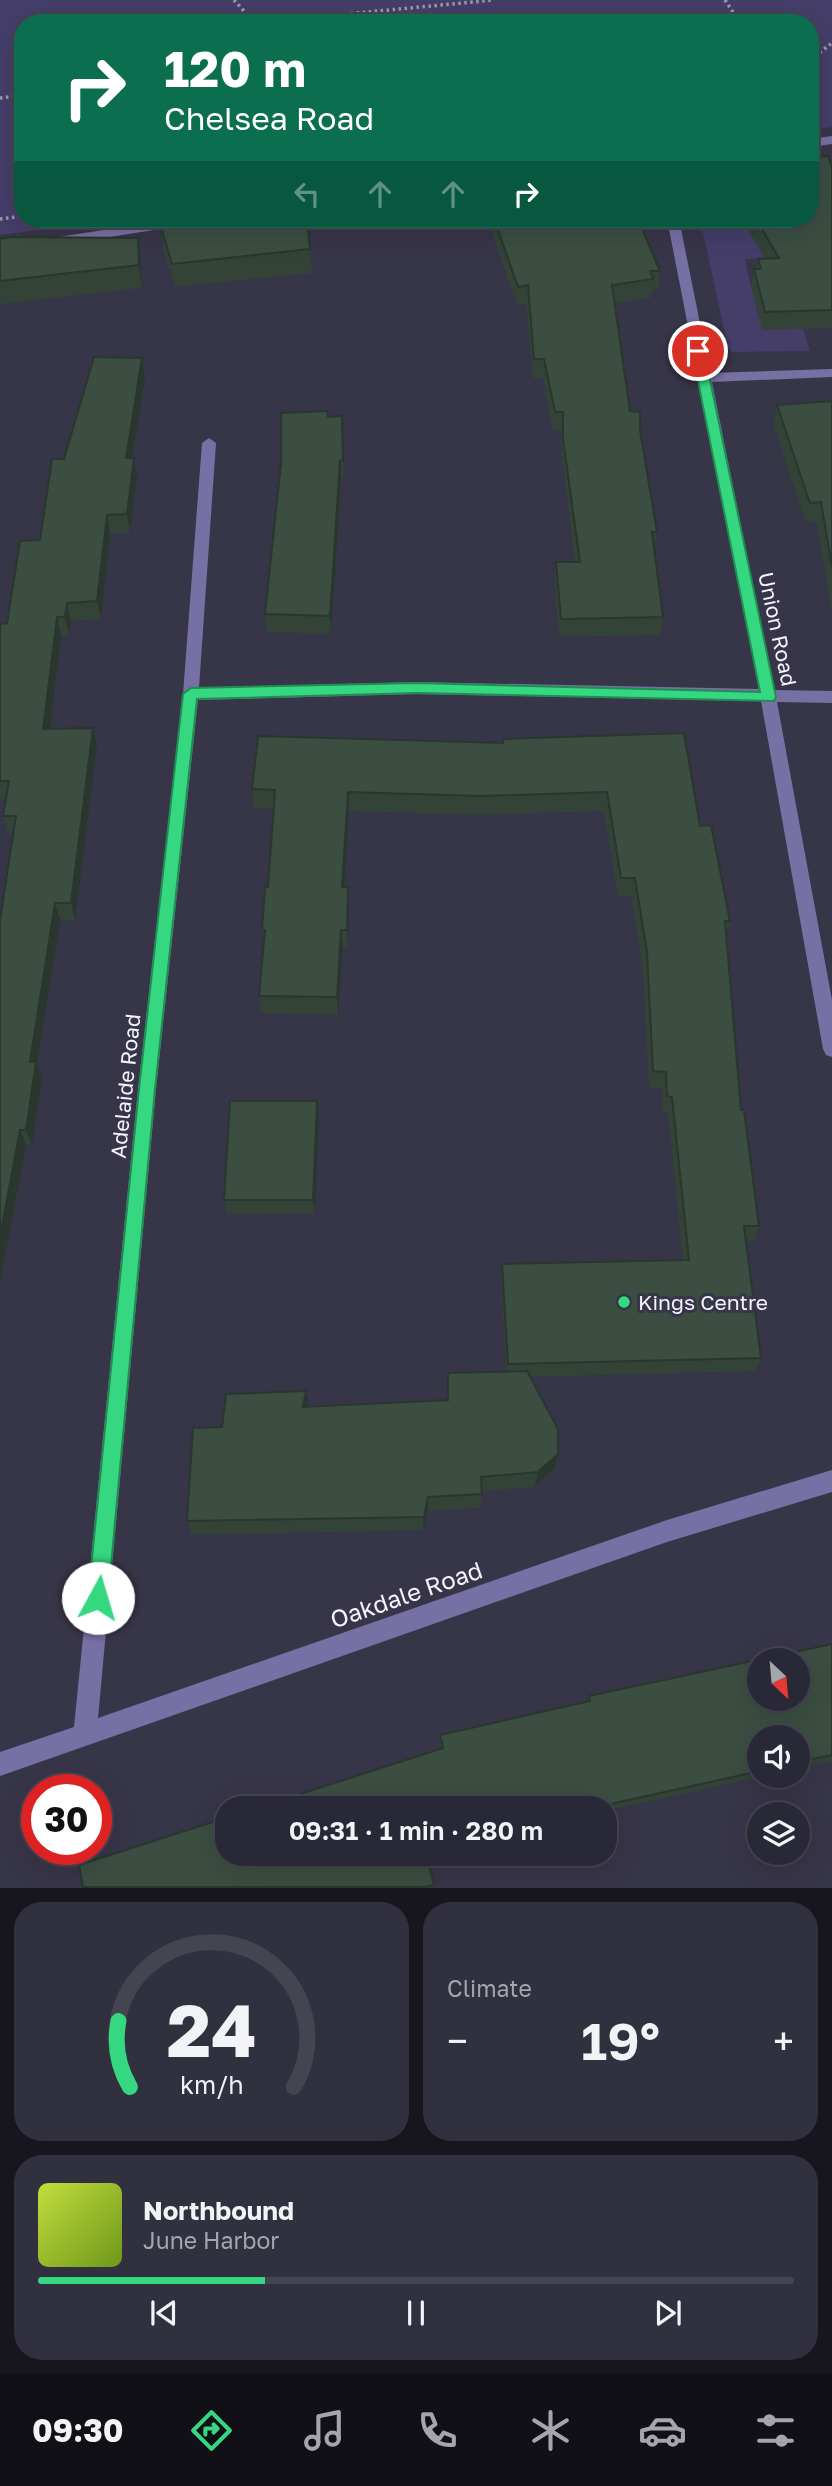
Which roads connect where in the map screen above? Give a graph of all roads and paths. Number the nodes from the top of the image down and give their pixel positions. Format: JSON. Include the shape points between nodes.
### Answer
{"nodes":[{"id":1,"x":234,"y":0,"type":"edge"},
{"id":2,"x":494,"y":0,"type":"edge"},
{"id":3,"x":247,"y":14,"type":"edge"},
{"id":4,"x":346,"y":14,"type":"edge"},
{"id":5,"x":143,"y":228,"type":"edge"},
{"id":6,"x":675,"y":228,"type":"edge"},
{"id":7,"x":47,"y":243,"type":"edge"},
{"id":8,"x":832,"y":373,"type":"edge"},
{"id":9,"x":703,"y":378,"type":"junction"},
{"id":10,"x":209,"y":443,"type":"dead end"},
{"id":11,"x":191,"y":694,"type":"junction"},
{"id":12,"x":768,"y":697,"type":"junction"},
{"id":13,"x":832,"y":697,"type":"edge"},
{"id":14,"x":832,"y":1049,"type":"edge"},
{"id":15,"x":832,"y":1481,"type":"edge"},
{"id":16,"x":85,"y":1734,"type":"junction"},
{"id":17,"x":0,"y":1764,"type":"edge"}],
"edges":[{"from":1,"to":3,"type":"path"},
{"from":2,"to":4,"type":"path"},
{"from":5,"to":7,"type":"street"},
{"from":6,"to":9,"type":"street","name":"Union Road"},
{"from":8,"to":9,"type":"street"},
{"from":9,"to":12,"type":"street","name":"Union Road"},
{"from":10,"to":11,"type":"street","name":"Adelaide Road"},
{"from":11,"to":12,"type":"street","via":[[417,688]]},
{"from":11,"to":16,"type":"street","name":"Adelaide Road","via":[[147,1089]]},
{"from":12,"to":13,"type":"street"},
{"from":12,"to":14,"type":"street","name":"Union Road"},
{"from":15,"to":16,"type":"street","name":"Oakdale Road","via":[[667,1531]]},
{"from":16,"to":17,"type":"street","name":"Oakdale Road"}]}
